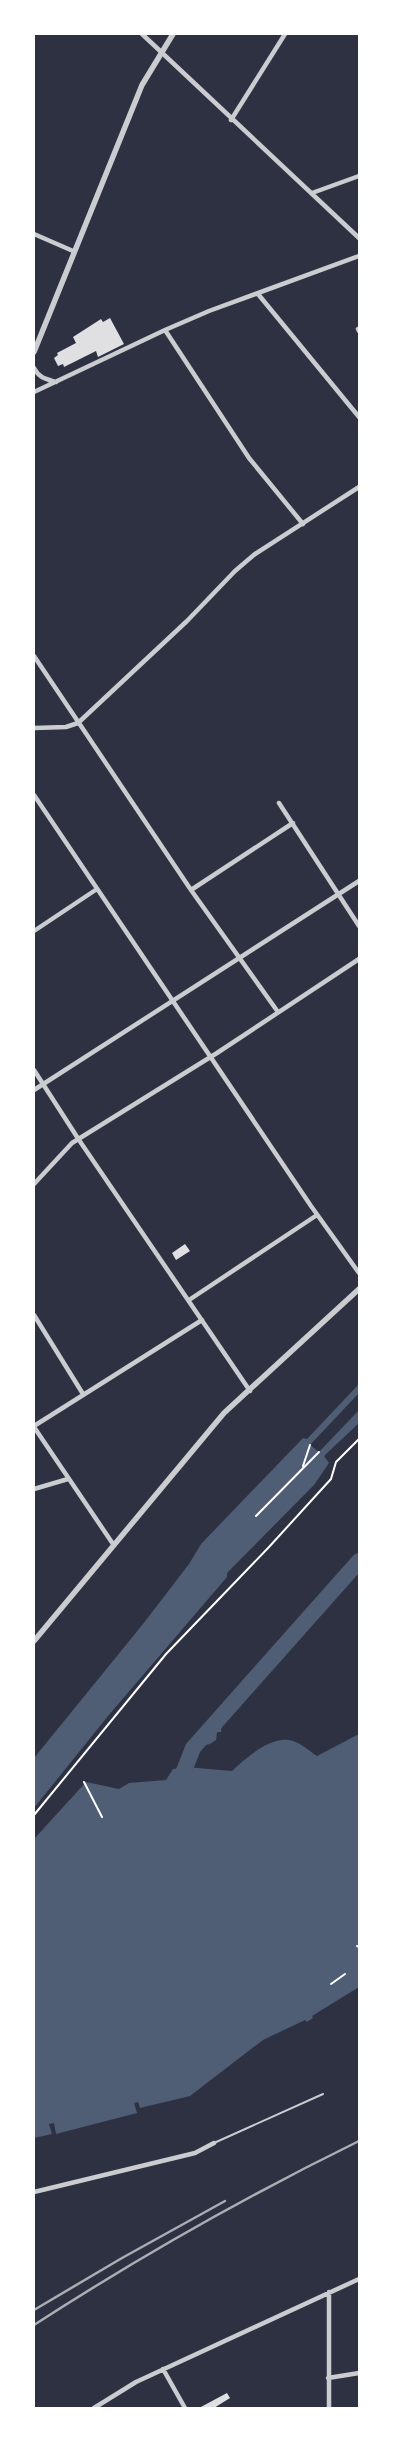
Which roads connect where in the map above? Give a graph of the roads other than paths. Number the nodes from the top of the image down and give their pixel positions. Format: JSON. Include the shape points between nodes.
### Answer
{"nodes":[{"id":1,"x":142,"y":34,"type":"edge"},
{"id":2,"x":173,"y":34,"type":"edge"},
{"id":3,"x":284,"y":34,"type":"edge"},
{"id":4,"x":162,"y":53,"type":"junction"},
{"id":5,"x":232,"y":120,"type":"junction"},
{"id":6,"x":359,"y":176,"type":"edge"},
{"id":7,"x":312,"y":193,"type":"junction"},
{"id":8,"x":34,"y":234,"type":"edge"},
{"id":9,"x":359,"y":238,"type":"edge"},
{"id":10,"x":73,"y":251,"type":"junction"},
{"id":11,"x":359,"y":256,"type":"edge"},
{"id":12,"x":258,"y":294,"type":"junction"},
{"id":13,"x":165,"y":330,"type":"junction"},
{"id":14,"x":34,"y":352,"type":"edge"},
{"id":15,"x":34,"y":368,"type":"edge"},
{"id":16,"x":58,"y":383,"type":"junction"},
{"id":17,"x":34,"y":392,"type":"edge"},
{"id":18,"x":359,"y":417,"type":"edge"},
{"id":19,"x":359,"y":487,"type":"edge"},
{"id":20,"x":303,"y":524,"type":"junction"},
{"id":21,"x":34,"y":656,"type":"edge"},
{"id":22,"x":78,"y":723,"type":"junction"},
{"id":23,"x":34,"y":728,"type":"edge"},
{"id":24,"x":34,"y":794,"type":"edge"},
{"id":25,"x":279,"y":803,"type":"dead end"},
{"id":26,"x":292,"y":823,"type":"junction"},
{"id":27,"x":359,"y":881,"type":"edge"},
{"id":28,"x":98,"y":889,"type":"junction"},
{"id":29,"x":191,"y":890,"type":"junction"},
{"id":30,"x":339,"y":894,"type":"junction"},
{"id":31,"x":359,"y":926,"type":"edge"},
{"id":32,"x":34,"y":931,"type":"edge"},
{"id":33,"x":359,"y":959,"type":"edge"},
{"id":34,"x":240,"y":960,"type":"junction"},
{"id":35,"x":173,"y":1001,"type":"junction"},
{"id":36,"x":278,"y":1012,"type":"junction"},
{"id":37,"x":211,"y":1057,"type":"junction"},
{"id":38,"x":34,"y":1070,"type":"edge"},
{"id":39,"x":43,"y":1084,"type":"junction"},
{"id":40,"x":34,"y":1090,"type":"edge"},
{"id":41,"x":79,"y":1140,"type":"junction"},
{"id":42,"x":34,"y":1184,"type":"edge"},
{"id":43,"x":318,"y":1215,"type":"junction"},
{"id":44,"x":359,"y":1273,"type":"edge"},
{"id":45,"x":359,"y":1289,"type":"edge"},
{"id":46,"x":189,"y":1300,"type":"junction"},
{"id":47,"x":34,"y":1315,"type":"edge"},
{"id":48,"x":202,"y":1320,"type":"junction"},
{"id":49,"x":250,"y":1391,"type":"junction"},
{"id":50,"x":83,"y":1394,"type":"junction"},
{"id":51,"x":34,"y":1426,"type":"edge"},
{"id":52,"x":68,"y":1479,"type":"junction"},
{"id":53,"x":34,"y":1489,"type":"edge"},
{"id":54,"x":113,"y":1544,"type":"junction"},
{"id":55,"x":34,"y":1641,"type":"edge"},
{"id":56,"x":324,"y":2094,"type":"dead end"},
{"id":57,"x":214,"y":2143,"type":"joint"},
{"id":58,"x":34,"y":2192,"type":"edge"},
{"id":59,"x":359,"y":2279,"type":"edge"},
{"id":60,"x":329,"y":2292,"type":"junction"},
{"id":61,"x":163,"y":2369,"type":"junction"},
{"id":62,"x":359,"y":2373,"type":"edge"},
{"id":63,"x":328,"y":2378,"type":"junction"},
{"id":64,"x":94,"y":2408,"type":"edge"},
{"id":65,"x":185,"y":2408,"type":"edge"},
{"id":66,"x":329,"y":2408,"type":"edge"}],
"edges":[{"from":1,"to":4,"type":"street"},
{"from":2,"to":4,"type":"street"},
{"from":3,"to":5,"type":"street"},
{"from":4,"to":5,"type":"street"},
{"from":4,"to":10,"type":"street","via":[[142,85]]},
{"from":5,"to":7,"type":"street"},
{"from":6,"to":7,"type":"street"},
{"from":7,"to":9,"type":"street"},
{"from":8,"to":10,"type":"street"},
{"from":10,"to":14,"type":"street"},
{"from":11,"to":12,"type":"street"},
{"from":12,"to":13,"type":"street"},
{"from":12,"to":18,"type":"street"},
{"from":13,"to":16,"type":"street"},
{"from":13,"to":20,"type":"street","via":[[249,458]]},
{"from":15,"to":16,"type":"street","via":[[44,379]]},
{"from":16,"to":17,"type":"street"},
{"from":19,"to":20,"type":"street"},
{"from":20,"to":22,"type":"street","via":[[255,554],[235,571],[187,621]]},
{"from":21,"to":22,"type":"street"},
{"from":22,"to":23,"type":"street","via":[[66,727]]},
{"from":22,"to":29,"type":"street"},
{"from":24,"to":28,"type":"street"},
{"from":25,"to":26,"type":"street"},
{"from":26,"to":29,"type":"street"},
{"from":26,"to":30,"type":"street"},
{"from":27,"to":30,"type":"street"},
{"from":28,"to":32,"type":"street"},
{"from":28,"to":35,"type":"street"},
{"from":29,"to":34,"type":"street"},
{"from":30,"to":31,"type":"street"},
{"from":30,"to":34,"type":"street"},
{"from":33,"to":36,"type":"street"},
{"from":34,"to":35,"type":"street"},
{"from":34,"to":36,"type":"street"},
{"from":35,"to":37,"type":"street"},
{"from":35,"to":39,"type":"street"},
{"from":36,"to":37,"type":"street"},
{"from":37,"to":41,"type":"street"},
{"from":37,"to":43,"type":"street"},
{"from":38,"to":39,"type":"street"},
{"from":39,"to":40,"type":"street"},
{"from":39,"to":41,"type":"street"},
{"from":41,"to":42,"type":"street","via":[[72,1143]]},
{"from":41,"to":46,"type":"street"},
{"from":43,"to":44,"type":"street"},
{"from":43,"to":46,"type":"street"},
{"from":45,"to":49,"type":"street"},
{"from":46,"to":48,"type":"street"},
{"from":47,"to":50,"type":"street"},
{"from":48,"to":49,"type":"street"},
{"from":48,"to":50,"type":"street"},
{"from":49,"to":54,"type":"street","via":[[224,1413]]},
{"from":50,"to":51,"type":"street"},
{"from":51,"to":52,"type":"street"},
{"from":52,"to":53,"type":"street"},
{"from":52,"to":54,"type":"street"},
{"from":54,"to":55,"type":"street"},
{"from":56,"to":57,"type":"lane"},
{"from":57,"to":58,"type":"street","via":[[195,2153]]},
{"from":59,"to":60,"type":"street"},
{"from":60,"to":61,"type":"street"},
{"from":60,"to":63,"type":"street"},
{"from":61,"to":64,"type":"street"},
{"from":61,"to":65,"type":"street"},
{"from":62,"to":63,"type":"street"},
{"from":63,"to":66,"type":"street"}]}
